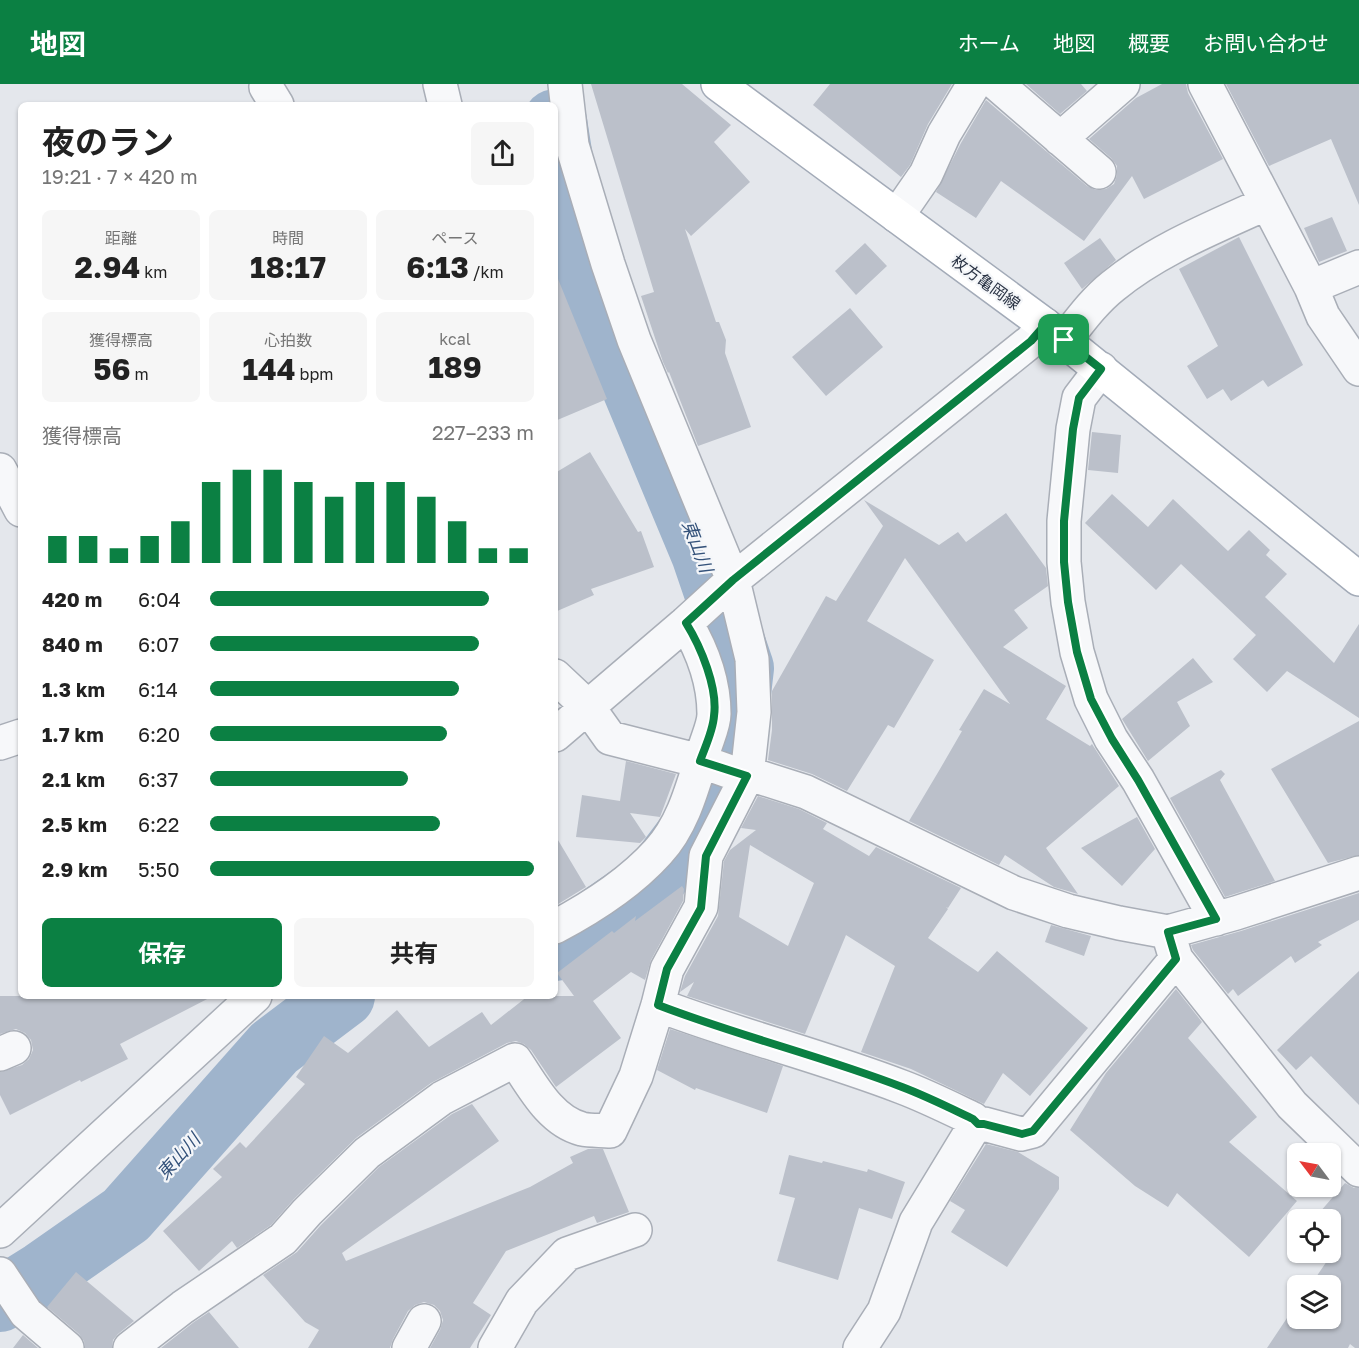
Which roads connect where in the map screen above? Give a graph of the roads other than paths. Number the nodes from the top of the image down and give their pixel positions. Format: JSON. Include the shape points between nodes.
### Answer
{"nodes":[{"id":1,"x":267,"y":84,"type":"edge"},
{"id":2,"x":440,"y":84,"type":"edge"},
{"id":3,"x":565,"y":84,"type":"edge"},
{"id":4,"x":718,"y":84,"type":"edge"},
{"id":5,"x":974,"y":84,"type":"edge"},
{"id":6,"x":997,"y":84,"type":"edge"},
{"id":7,"x":1123,"y":84,"type":"edge"},
{"id":8,"x":1205,"y":84,"type":"edge"},
{"id":9,"x":275,"y":102,"type":"edge"},
{"id":10,"x":444,"y":102,"type":"edge"},
{"id":11,"x":1060,"y":139,"type":"junction"},
{"id":12,"x":1099,"y":172,"type":"dead end"},
{"id":13,"x":1267,"y":203,"type":"junction"},
{"id":14,"x":897,"y":216,"type":"junction"},
{"id":15,"x":1359,"y":267,"type":"edge"},
{"id":16,"x":1311,"y":286,"type":"junction"},
{"id":17,"x":1054,"y":333,"type":"junction"},
{"id":18,"x":1101,"y":369,"type":"junction"},
{"id":19,"x":1359,"y":369,"type":"edge"},
{"id":20,"x":0,"y":470,"type":"edge"},
{"id":21,"x":18,"y":504,"type":"edge"},
{"id":22,"x":1359,"y":579,"type":"edge"},
{"id":23,"x":733,"y":580,"type":"junction"},
{"id":24,"x":693,"y":617,"type":"junction"},
{"id":25,"x":558,"y":679,"type":"edge"},
{"id":26,"x":588,"y":707,"type":"junction"},
{"id":27,"x":558,"y":732,"type":"edge"},
{"id":28,"x":18,"y":737,"type":"edge"},
{"id":29,"x":0,"y":743,"type":"edge"},
{"id":30,"x":704,"y":763,"type":"junction"},
{"id":31,"x":743,"y":776,"type":"junction"},
{"id":32,"x":1359,"y":873,"type":"edge"},
{"id":33,"x":1216,"y":919,"type":"junction"},
{"id":34,"x":558,"y":925,"type":"edge"},
{"id":35,"x":1172,"y":945,"type":"junction"},
{"id":36,"x":252,"y":999,"type":"edge"},
{"id":37,"x":658,"y":1005,"type":"junction"},
{"id":38,"x":978,"y":1124,"type":"junction"},
{"id":39,"x":1359,"y":1170,"type":"edge"},
{"id":40,"x":635,"y":1230,"type":"dead end"},
{"id":41,"x":0,"y":1231,"type":"edge"},
{"id":42,"x":7,"y":1285,"type":"edge"},
{"id":43,"x":67,"y":1348,"type":"edge"},
{"id":44,"x":130,"y":1348,"type":"edge"},
{"id":45,"x":495,"y":1348,"type":"edge"},
{"id":46,"x":860,"y":1348,"type":"edge"}],
"edges":[{"from":1,"to":9,"type":"street"},
{"from":2,"to":10,"type":"street"},
{"from":3,"to":23,"type":"street","via":[[572,145],[634,340]]},
{"from":4,"to":14,"type":"main road","name":"枚方亀岡線"},
{"from":5,"to":14,"type":"street","via":[[926,174]]},
{"from":6,"to":11,"type":"street"},
{"from":7,"to":11,"type":"street"},
{"from":8,"to":13,"type":"street"},
{"from":11,"to":12,"type":"street"},
{"from":13,"to":16,"type":"street"},
{"from":13,"to":17,"type":"street","via":[[1186,240],[1142,266]]},
{"from":14,"to":17,"type":"main road","name":"枚方亀岡線"},
{"from":15,"to":16,"type":"street"},
{"from":16,"to":19,"type":"street","via":[[1323,316]]},
{"from":17,"to":18,"type":"main road","name":"枚方亀岡線"},
{"from":17,"to":23,"type":"street","via":[[1031,341]]},
{"from":18,"to":22,"type":"main road","name":"枚方亀岡線"},
{"from":18,"to":33,"type":"street","via":[[1079,398],[1064,521],[1067,592],[1077,652],[1091,699]]},
{"from":20,"to":21,"type":"street"},
{"from":23,"to":24,"type":"street"},
{"from":23,"to":31,"type":"street","via":[[752,659],[754,712]]},
{"from":24,"to":26,"type":"street"},
{"from":24,"to":30,"type":"street","via":[[712,688],[714,716]]},
{"from":25,"to":26,"type":"street"},
{"from":26,"to":27,"type":"street"},
{"from":26,"to":30,"type":"street","via":[[610,738]]},
{"from":28,"to":29,"type":"street"},
{"from":30,"to":31,"type":"street"},
{"from":30,"to":34,"type":"street","via":[[676,825],[659,851],[621,885]]},
{"from":31,"to":35,"type":"street","via":[[806,792],[1014,893],[1068,911],[1146,929]]},
{"from":31,"to":37,"type":"street","via":[[706,856],[701,908],[667,969]]},
{"from":32,"to":33,"type":"street"},
{"from":33,"to":35,"type":"street"},
{"from":35,"to":38,"type":"street","via":[[1033,1131],[1022,1134]]},
{"from":35,"to":39,"type":"street","via":[[1292,1105]]},
{"from":36,"to":41,"type":"street"},
{"from":37,"to":38,"type":"street","via":[[904,1087]]},
{"from":37,"to":44,"type":"street","via":[[636,1076],[610,1131],[582,1129],[558,1118],[515,1060],[442,1098],[367,1153],[283,1239]]},
{"from":38,"to":46,"type":"street","via":[[916,1222],[884,1311]]},
{"from":40,"to":45,"type":"street","via":[[567,1254],[522,1301]]},
{"from":42,"to":43,"type":"street","via":[[26,1313]]}]}
